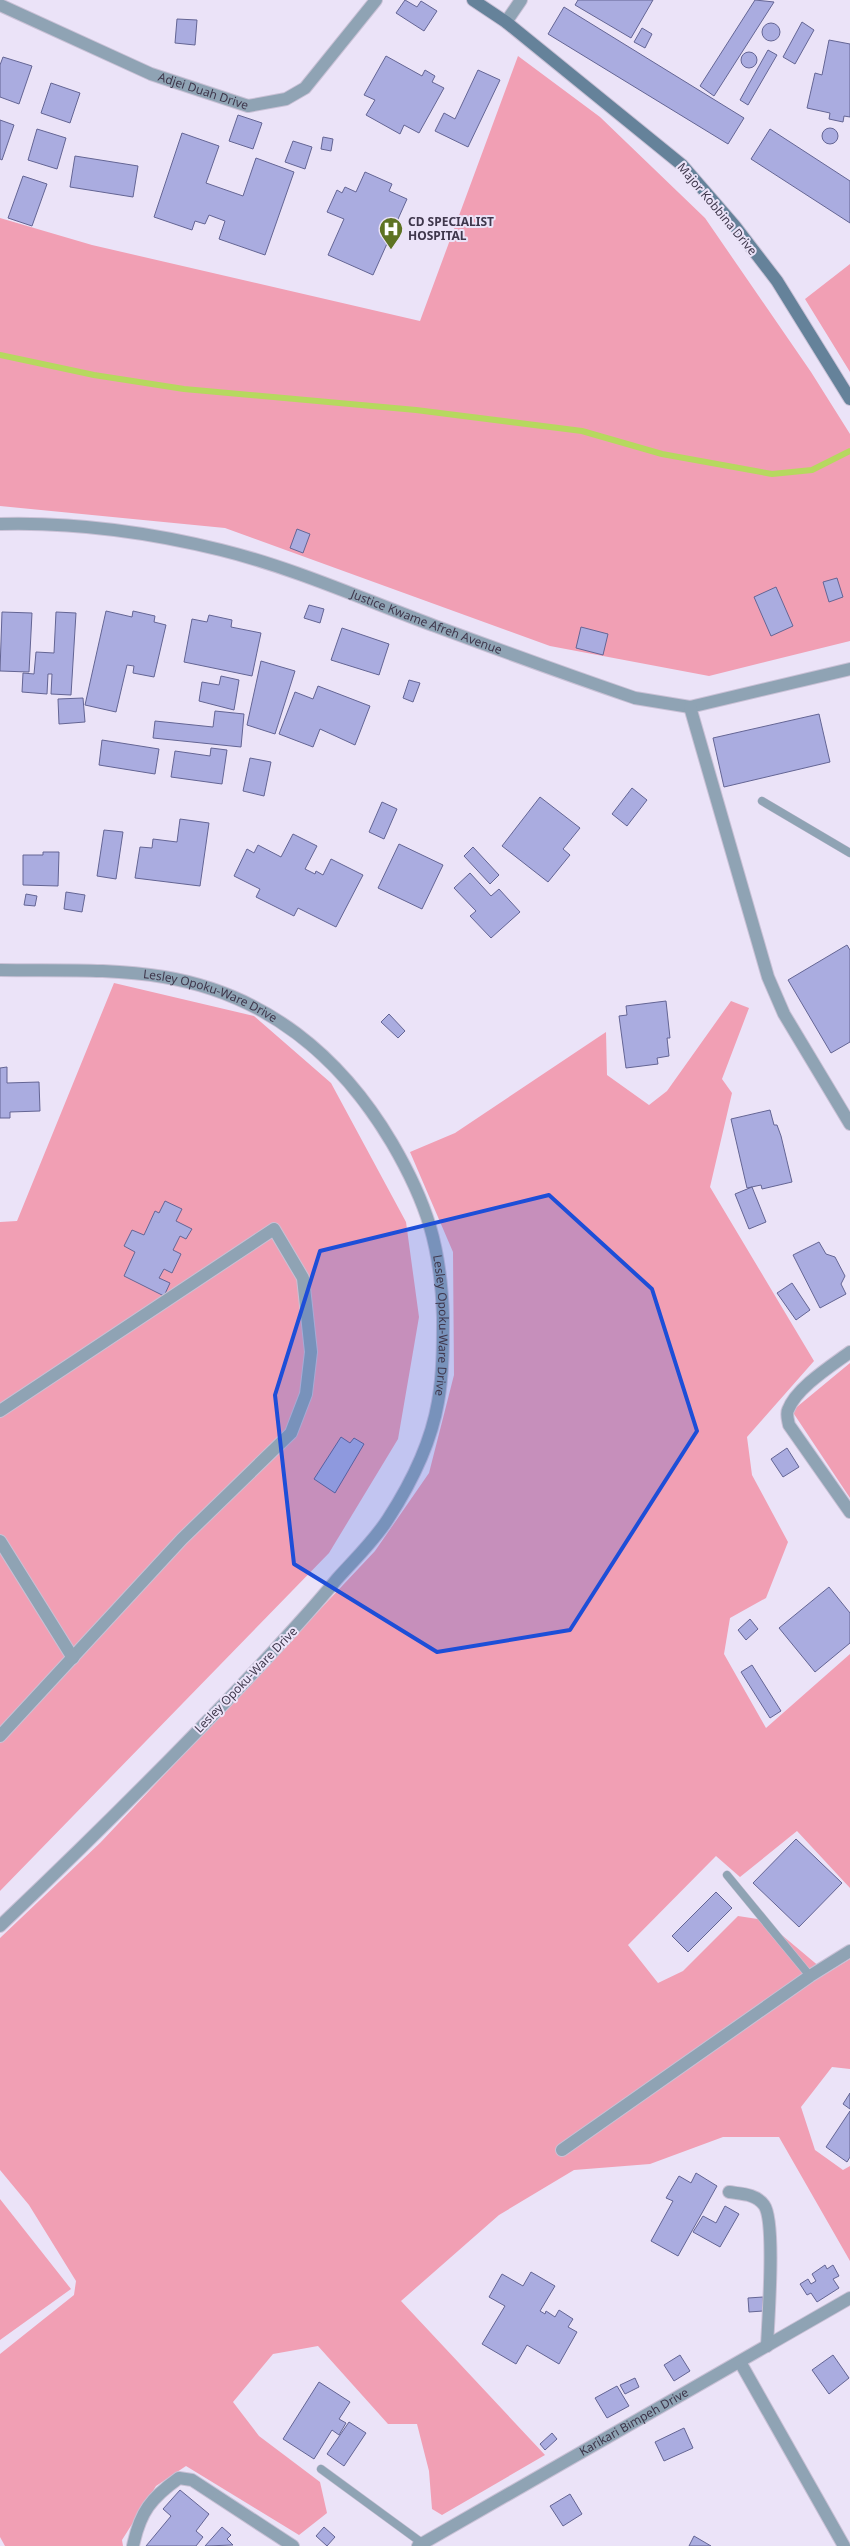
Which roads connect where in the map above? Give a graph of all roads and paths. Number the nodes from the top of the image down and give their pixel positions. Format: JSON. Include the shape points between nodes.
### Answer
{"nodes":[{"id":1,"x":376,"y":0,"type":"edge"},
{"id":2,"x":473,"y":0,"type":"edge"},
{"id":3,"x":522,"y":0,"type":"edge"},
{"id":4,"x":0,"y":5,"type":"edge"},
{"id":5,"x":506,"y":22,"type":"junction"},
{"id":6,"x":850,"y":399,"type":"edge"},
{"id":7,"x":0,"y":524,"type":"edge"},
{"id":8,"x":850,"y":669,"type":"edge"},
{"id":9,"x":690,"y":707,"type":"junction"},
{"id":10,"x":762,"y":801,"type":"dead end"},
{"id":11,"x":850,"y":853,"type":"edge"},
{"id":12,"x":0,"y":970,"type":"edge"},
{"id":13,"x":850,"y":1124,"type":"edge"},
{"id":14,"x":850,"y":1352,"type":"edge"},
{"id":15,"x":0,"y":1411,"type":"edge"},
{"id":16,"x":850,"y":1512,"type":"edge"},
{"id":17,"x":0,"y":1541,"type":"edge"},
{"id":18,"x":73,"y":1658,"type":"junction"},
{"id":19,"x":0,"y":1736,"type":"edge"},
{"id":20,"x":727,"y":1875,"type":"dead end"},
{"id":21,"x":0,"y":1926,"type":"edge"},
{"id":22,"x":850,"y":1951,"type":"edge"},
{"id":23,"x":810,"y":1976,"type":"junction"},
{"id":24,"x":562,"y":2150,"type":"dead end"},
{"id":25,"x":730,"y":2192,"type":"dead end"},
{"id":26,"x":850,"y":2298,"type":"edge"},
{"id":27,"x":767,"y":2346,"type":"junction"},
{"id":28,"x":740,"y":2362,"type":"junction"},
{"id":29,"x":321,"y":2469,"type":"dead end"},
{"id":30,"x":420,"y":2545,"type":"edge"},
{"id":31,"x":133,"y":2546,"type":"edge"},
{"id":32,"x":293,"y":2546,"type":"edge"},
{"id":33,"x":844,"y":2546,"type":"edge"}],
"edges":[{"from":1,"to":4,"type":"street","name":"Adjei Duah Drive","via":[[305,88],[286,99],[248,106],[151,74]]},
{"from":2,"to":5,"type":"street","name":"Major Kobbina Drive"},
{"from":3,"to":5,"type":"street"},
{"from":5,"to":6,"type":"street","name":"Major Kobbina Drive","via":[[682,165],[777,281]]},
{"from":7,"to":9,"type":"street","name":"Justice Kwame Afreh Avenue","via":[[49,523],[103,528],[223,550],[626,695]]},
{"from":8,"to":9,"type":"street","name":"Justice Kwame Afreh Avenue"},
{"from":9,"to":13,"type":"street","via":[[768,977],[784,1014]]},
{"from":10,"to":11,"type":"lane"},
{"from":12,"to":21,"type":"street","name":"Lesley Opoku-Ware Drive","via":[[163,976],[212,988],[248,1002],[289,1026],[349,1083],[382,1126],[411,1175],[432,1227],[440,1262],[444,1362],[438,1406],[426,1443],[386,1522],[299,1625],[200,1729]]},
{"from":14,"to":16,"type":"street","via":[[794,1398],[787,1412],[789,1425]]},
{"from":15,"to":18,"type":"street","via":[[274,1229],[303,1278],[311,1352],[306,1394],[291,1433],[182,1539]]},
{"from":17,"to":18,"type":"street"},
{"from":18,"to":19,"type":"street"},
{"from":20,"to":23,"type":"lane"},
{"from":22,"to":23,"type":"street"},
{"from":23,"to":24,"type":"street"},
{"from":25,"to":27,"type":"street","via":[[752,2195],[765,2205],[769,2220]]},
{"from":26,"to":27,"type":"street","name":"Karikari Bimpeh Drive"},
{"from":27,"to":28,"type":"street","name":"Karikari Bimpeh Drive"},
{"from":28,"to":30,"type":"street","name":"Karikari Bimpeh Drive"},
{"from":28,"to":33,"type":"street"},
{"from":29,"to":30,"type":"lane"},
{"from":31,"to":32,"type":"street","via":[[137,2526],[156,2495],[179,2478],[192,2480]]}]}
